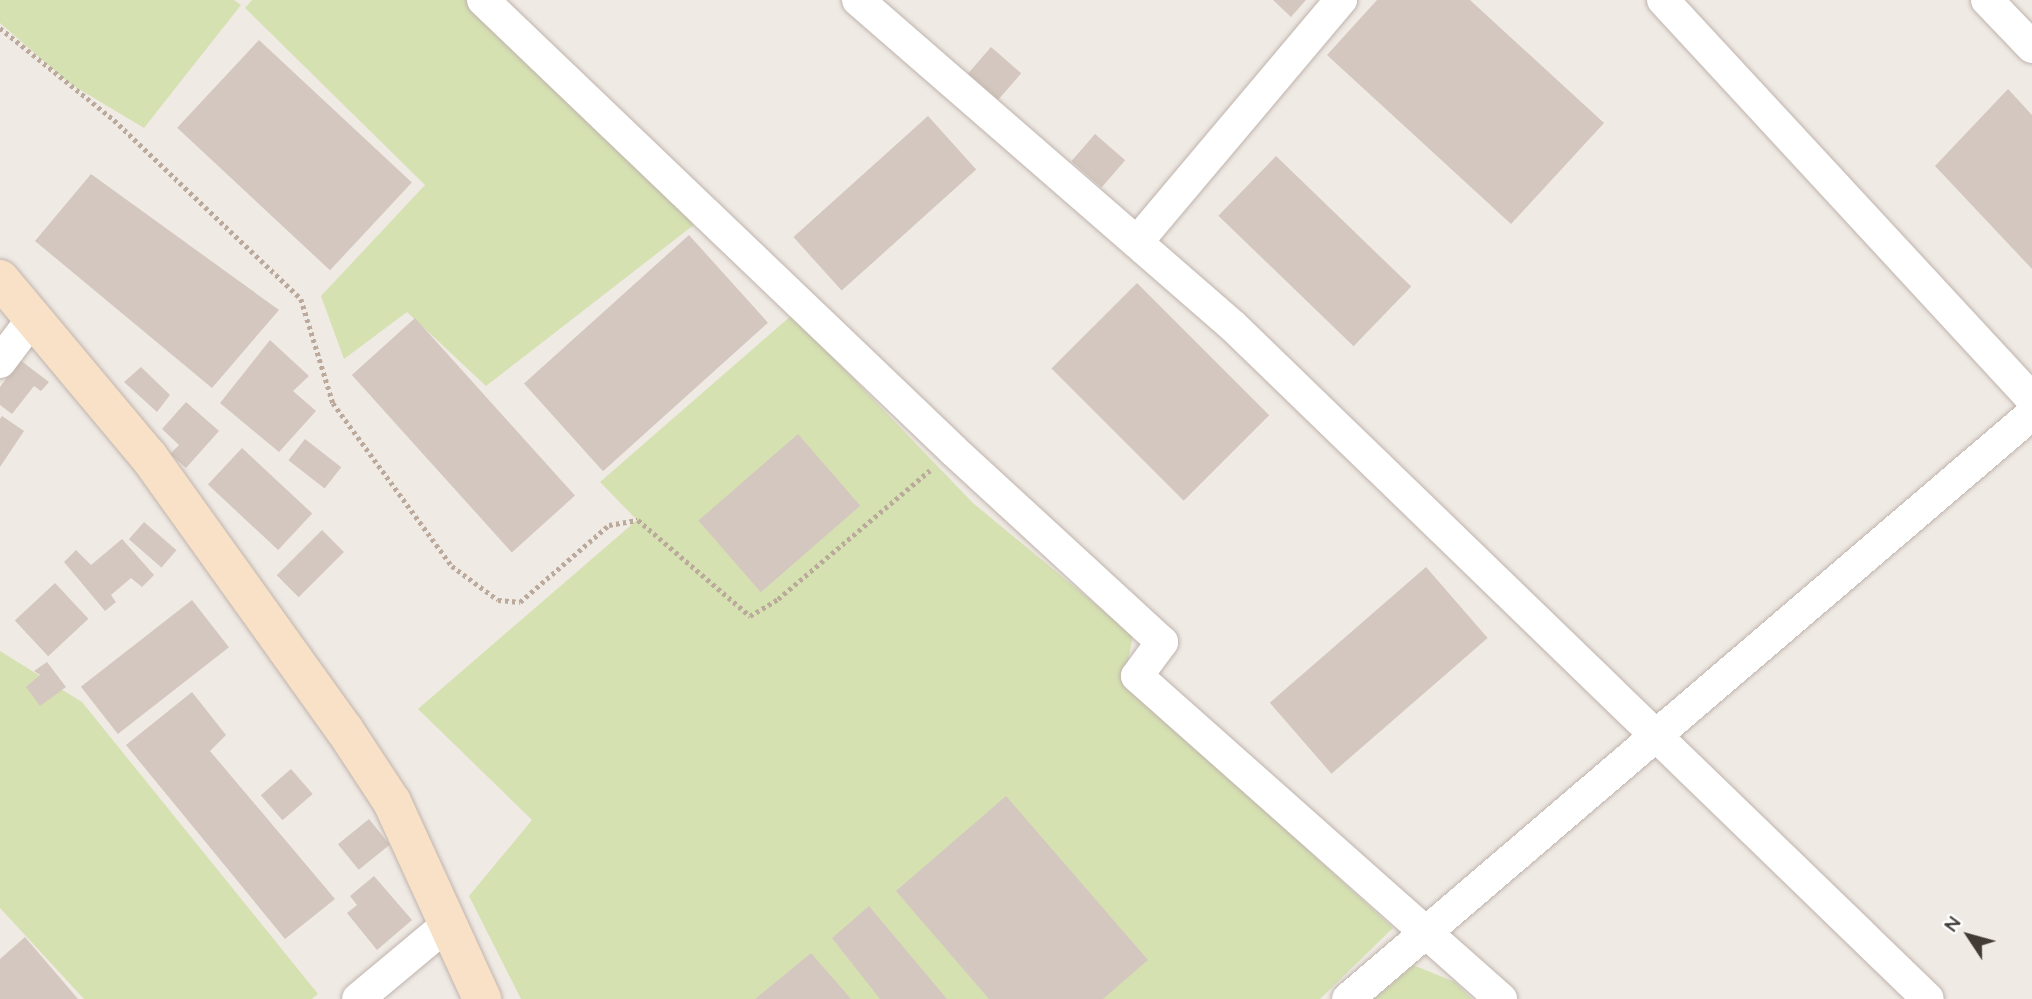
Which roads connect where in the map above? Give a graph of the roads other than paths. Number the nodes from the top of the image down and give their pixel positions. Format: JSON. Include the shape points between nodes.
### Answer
{"nodes":[{"id":1,"x":483,"y":0,"type":"edge"},
{"id":2,"x":858,"y":0,"type":"edge"},
{"id":3,"x":1341,"y":0,"type":"edge"},
{"id":4,"x":1664,"y":0,"type":"edge"},
{"id":5,"x":1987,"y":0,"type":"edge"},
{"id":6,"x":2032,"y":47,"type":"edge"},
{"id":7,"x":1137,"y":242,"type":"junction"},
{"id":8,"x":0,"y":279,"type":"edge"},
{"id":9,"x":33,"y":318,"type":"junction"},
{"id":10,"x":0,"y":362,"type":"edge"},
{"id":11,"x":2032,"y":399,"type":"edge"},
{"id":12,"x":2032,"y":414,"type":"edge"},
{"id":13,"x":1655,"y":735,"type":"junction"},
{"id":14,"x":449,"y":923,"type":"junction"},
{"id":15,"x":1424,"y":931,"type":"junction"},
{"id":16,"x":358,"y":999,"type":"edge"},
{"id":17,"x":482,"y":999,"type":"edge"},
{"id":18,"x":1348,"y":999,"type":"edge"},
{"id":19,"x":1501,"y":999,"type":"edge"},
{"id":20,"x":1928,"y":999,"type":"edge"}],
"edges":[{"from":1,"to":15,"type":"street","via":[[953,450],[1162,642],[1136,676]]},
{"from":2,"to":7,"type":"street"},
{"from":3,"to":7,"type":"street"},
{"from":4,"to":11,"type":"street"},
{"from":5,"to":6,"type":"street"},
{"from":7,"to":13,"type":"street","via":[[1233,326]]},
{"from":8,"to":9,"type":"street"},
{"from":9,"to":10,"type":"street"},
{"from":9,"to":14,"type":"street","via":[[149,457],[344,729],[392,802]]},
{"from":12,"to":13,"type":"street"},
{"from":13,"to":15,"type":"street"},
{"from":13,"to":20,"type":"street"},
{"from":14,"to":16,"type":"street"},
{"from":14,"to":17,"type":"street"},
{"from":15,"to":18,"type":"street"},
{"from":15,"to":19,"type":"street"}]}
